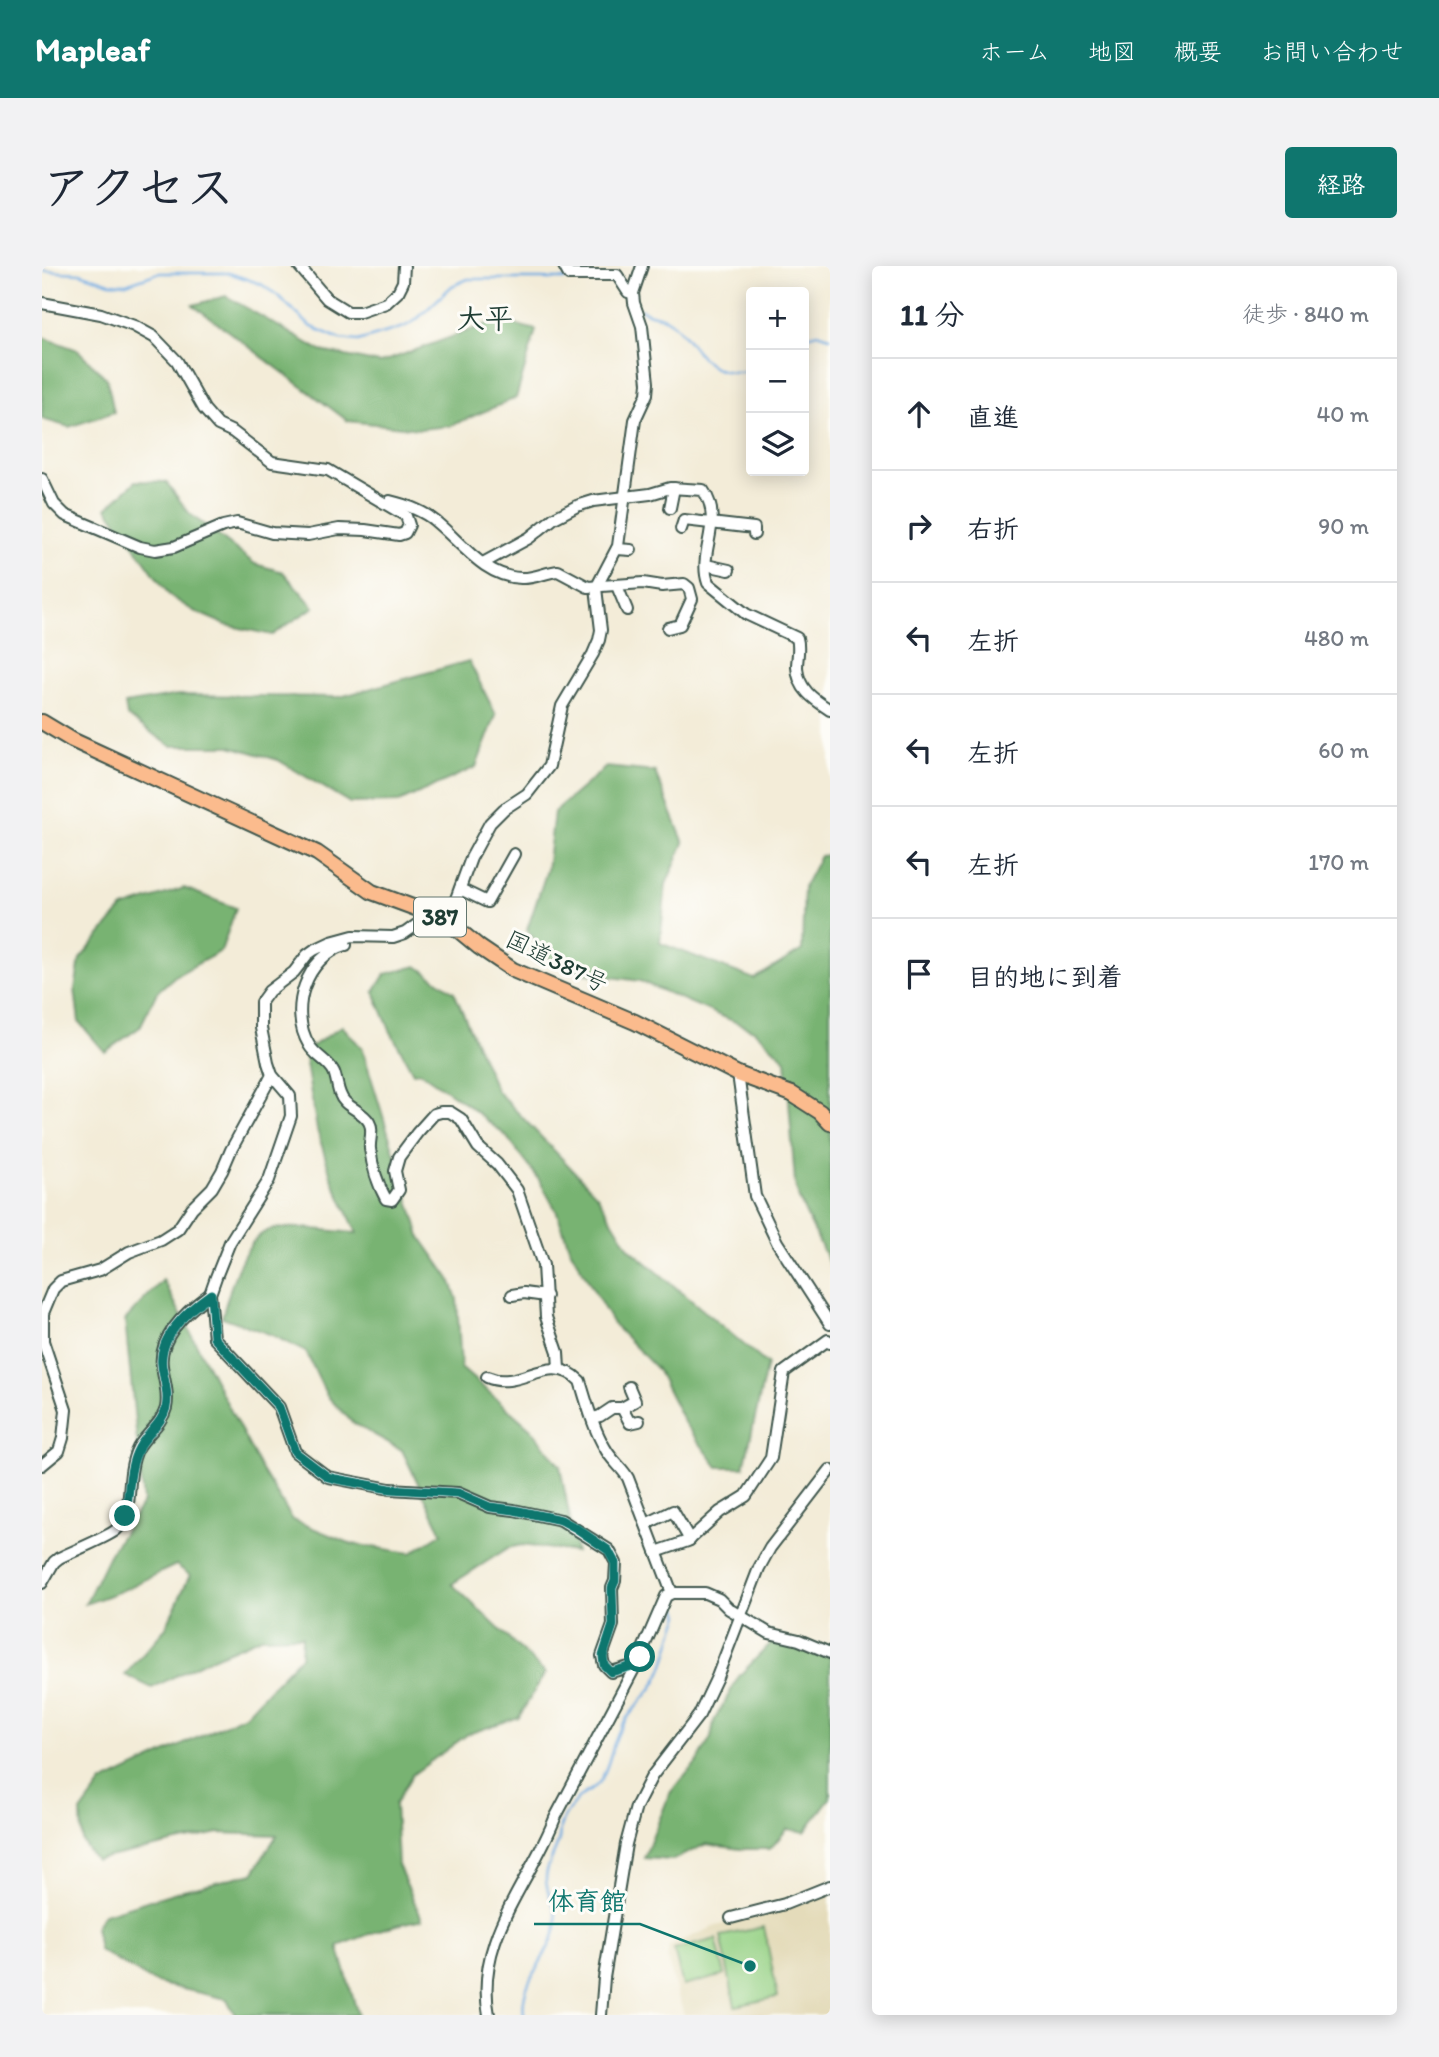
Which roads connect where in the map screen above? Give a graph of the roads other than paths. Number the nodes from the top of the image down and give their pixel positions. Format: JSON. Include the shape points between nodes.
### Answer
{"nodes":[{"id":1,"x":299,"y":266,"type":"edge"},
{"id":2,"x":404,"y":266,"type":"edge"},
{"id":3,"x":564,"y":266,"type":"edge"},
{"id":4,"x":642,"y":266,"type":"edge"},
{"id":5,"x":633,"y":293,"type":"junction"},
{"id":6,"x":42,"y":303,"type":"edge"},
{"id":7,"x":42,"y":479,"type":"edge"},
{"id":8,"x":356,"y":487,"type":"junction"},
{"id":9,"x":674,"y":488,"type":"junction"},
{"id":10,"x":624,"y":498,"type":"junction"},
{"id":11,"x":670,"y":508,"type":"dead end"},
{"id":12,"x":712,"y":523,"type":"junction"},
{"id":13,"x":681,"y":529,"type":"dead end"},
{"id":14,"x":754,"y":534,"type":"dead end"},
{"id":15,"x":617,"y":549,"type":"junction"},
{"id":16,"x":631,"y":551,"type":"dead end"},
{"id":17,"x":483,"y":563,"type":"junction"},
{"id":18,"x":729,"y":570,"type":"dead end"},
{"id":19,"x":706,"y":571,"type":"junction"},
{"id":20,"x":617,"y":586,"type":"junction"},
{"id":21,"x":596,"y":588,"type":"junction"},
{"id":22,"x":689,"y":588,"type":"junction"},
{"id":23,"x":627,"y":610,"type":"dead end"},
{"id":24,"x":667,"y":628,"type":"dead end"},
{"id":25,"x":830,"y":710,"type":"edge"},
{"id":26,"x":42,"y":722,"type":"edge"},
{"id":27,"x":514,"y":854,"type":"dead end"},
{"id":28,"x":460,"y":889,"type":"junction"},
{"id":29,"x":429,"y":912,"type":"junction"},
{"id":30,"x":445,"y":919,"type":"junction"},
{"id":31,"x":367,"y":937,"type":"junction"},
{"id":32,"x":738,"y":1074,"type":"junction"},
{"id":33,"x":272,"y":1075,"type":"junction"},
{"id":34,"x":830,"y":1123,"type":"edge"},
{"id":35,"x":211,"y":1294,"type":"junction"},
{"id":36,"x":512,"y":1295,"type":"dead end"},
{"id":37,"x":546,"y":1296,"type":"junction"},
{"id":38,"x":830,"y":1324,"type":"edge"},
{"id":39,"x":830,"y":1343,"type":"edge"},
{"id":40,"x":559,"y":1368,"type":"junction"},
{"id":41,"x":486,"y":1377,"type":"dead end"},
{"id":42,"x":629,"y":1387,"type":"dead end"},
{"id":43,"x":622,"y":1408,"type":"junction"},
{"id":44,"x":593,"y":1418,"type":"junction"},
{"id":45,"x":639,"y":1421,"type":"dead end"},
{"id":46,"x":42,"y":1465,"type":"edge"},
{"id":47,"x":830,"y":1470,"type":"edge"},
{"id":48,"x":646,"y":1524,"type":"junction"},
{"id":49,"x":690,"y":1540,"type":"junction"},
{"id":50,"x":656,"y":1552,"type":"junction"},
{"id":51,"x":42,"y":1583,"type":"edge"},
{"id":52,"x":672,"y":1593,"type":"junction"},
{"id":53,"x":740,"y":1615,"type":"junction"},
{"id":54,"x":830,"y":1653,"type":"edge"},
{"id":55,"x":636,"y":1665,"type":"junction"},
{"id":56,"x":830,"y":1885,"type":"edge"},
{"id":57,"x":731,"y":1918,"type":"dead end"},
{"id":58,"x":489,"y":2015,"type":"edge"},
{"id":59,"x":601,"y":2015,"type":"edge"}],
"edges":[{"from":1,"to":2,"type":"street","via":[[327,299],[348,312],[360,312],[386,303],[398,292]]},
{"from":3,"to":5,"type":"street","via":[[569,275],[617,275]]},
{"from":4,"to":5,"type":"street"},
{"from":5,"to":10,"type":"street","via":[[648,383],[635,420]]},
{"from":6,"to":8,"type":"street","via":[[101,314],[154,337],[177,361],[218,425],[272,462],[328,470]]},
{"from":7,"to":8,"type":"street","via":[[65,515],[155,550],[237,523],[272,533],[308,535],[340,529],[405,533],[409,525],[406,516]]},
{"from":8,"to":17,"type":"street","via":[[434,520]]},
{"from":9,"to":10,"type":"street"},
{"from":9,"to":11,"type":"street"},
{"from":9,"to":12,"type":"street","via":[[703,490],[713,510]]},
{"from":10,"to":15,"type":"street"},
{"from":10,"to":17,"type":"street","via":[[577,506]]},
{"from":12,"to":13,"type":"street","via":[[684,520]]},
{"from":12,"to":14,"type":"street","via":[[754,528]]},
{"from":12,"to":19,"type":"street"},
{"from":15,"to":16,"type":"street"},
{"from":15,"to":21,"type":"street"},
{"from":17,"to":21,"type":"street","via":[[522,579],[558,571]]},
{"from":18,"to":19,"type":"street"},
{"from":19,"to":22,"type":"street"},
{"from":19,"to":25,"type":"street","via":[[708,583],[747,614],[797,638],[797,669],[803,688]]},
{"from":20,"to":21,"type":"street"},
{"from":20,"to":22,"type":"street","via":[[684,584]]},
{"from":20,"to":23,"type":"street"},
{"from":21,"to":28,"type":"street","via":[[599,640],[562,706],[549,766],[527,794],[490,823]]},
{"from":22,"to":24,"type":"street","via":[[692,598],[680,625]]},
{"from":26,"to":29,"type":"highway","name":"国道387号","number":"387","via":[[317,853],[372,892]]},
{"from":27,"to":28,"type":"street","via":[[486,902]]},
{"from":28,"to":30,"type":"street"},
{"from":29,"to":30,"type":"highway","name":"国道387号","number":"387"},
{"from":29,"to":31,"type":"street","via":[[405,933]]},
{"from":30,"to":32,"type":"highway","name":"国道387号","number":"387","via":[[513,970],[635,1022]]},
{"from":31,"to":33,"type":"street","via":[[331,942],[307,954],[261,1002],[261,1028]]},
{"from":31,"to":37,"type":"street","via":[[334,948],[312,968],[300,1018],[309,1046],[331,1066],[344,1101],[369,1121],[370,1147],[386,1199],[397,1197],[398,1157],[434,1114],[450,1112],[461,1119],[478,1147],[517,1190],[543,1265]]},
{"from":32,"to":34,"type":"highway","name":"国道387号","number":"387","via":[[804,1100]]},
{"from":32,"to":38,"type":"street","via":[[755,1196],[776,1242]]},
{"from":33,"to":35,"type":"street","via":[[290,1096],[291,1116],[269,1180],[230,1242]]},
{"from":33,"to":46,"type":"street","via":[[212,1188],[178,1229],[100,1270],[61,1281],[53,1289],[43,1313],[43,1341],[66,1410],[59,1451]]},
{"from":35,"to":51,"type":"street","via":[[165,1340],[166,1407],[138,1448],[129,1499],[117,1530],[59,1558]]},
{"from":35,"to":55,"type":"street","via":[[214,1338],[279,1407],[295,1452],[328,1477],[390,1489],[458,1493],[490,1507],[561,1520],[608,1550],[615,1563],[615,1581],[613,1625],[604,1665],[611,1672]]},
{"from":36,"to":37,"type":"street"},
{"from":37,"to":40,"type":"street","via":[[546,1317]]},
{"from":39,"to":49,"type":"street","via":[[828,1340],[784,1372],[771,1458],[746,1496]]},
{"from":40,"to":41,"type":"street","via":[[513,1380]]},
{"from":40,"to":44,"type":"street","via":[[580,1381]]},
{"from":42,"to":43,"type":"street","via":[[635,1401]]},
{"from":43,"to":44,"type":"street"},
{"from":43,"to":45,"type":"street","via":[[630,1423]]},
{"from":44,"to":48,"type":"street","via":[[606,1451],[628,1478]]},
{"from":47,"to":53,"type":"street","via":[[770,1548]]},
{"from":48,"to":49,"type":"street","via":[[673,1511]]},
{"from":48,"to":50,"type":"street"},
{"from":49,"to":50,"type":"street"},
{"from":50,"to":52,"type":"street"},
{"from":52,"to":53,"type":"street","via":[[705,1593]]},
{"from":52,"to":55,"type":"street","via":[[666,1596]]},
{"from":53,"to":54,"type":"street","via":[[769,1633]]},
{"from":53,"to":59,"type":"street","via":[[699,1715],[652,1776],[636,1807],[626,1844]]},
{"from":55,"to":58,"type":"street","via":[[504,1914],[486,1993]]},
{"from":56,"to":57,"type":"street","via":[[785,1904]]}]}
